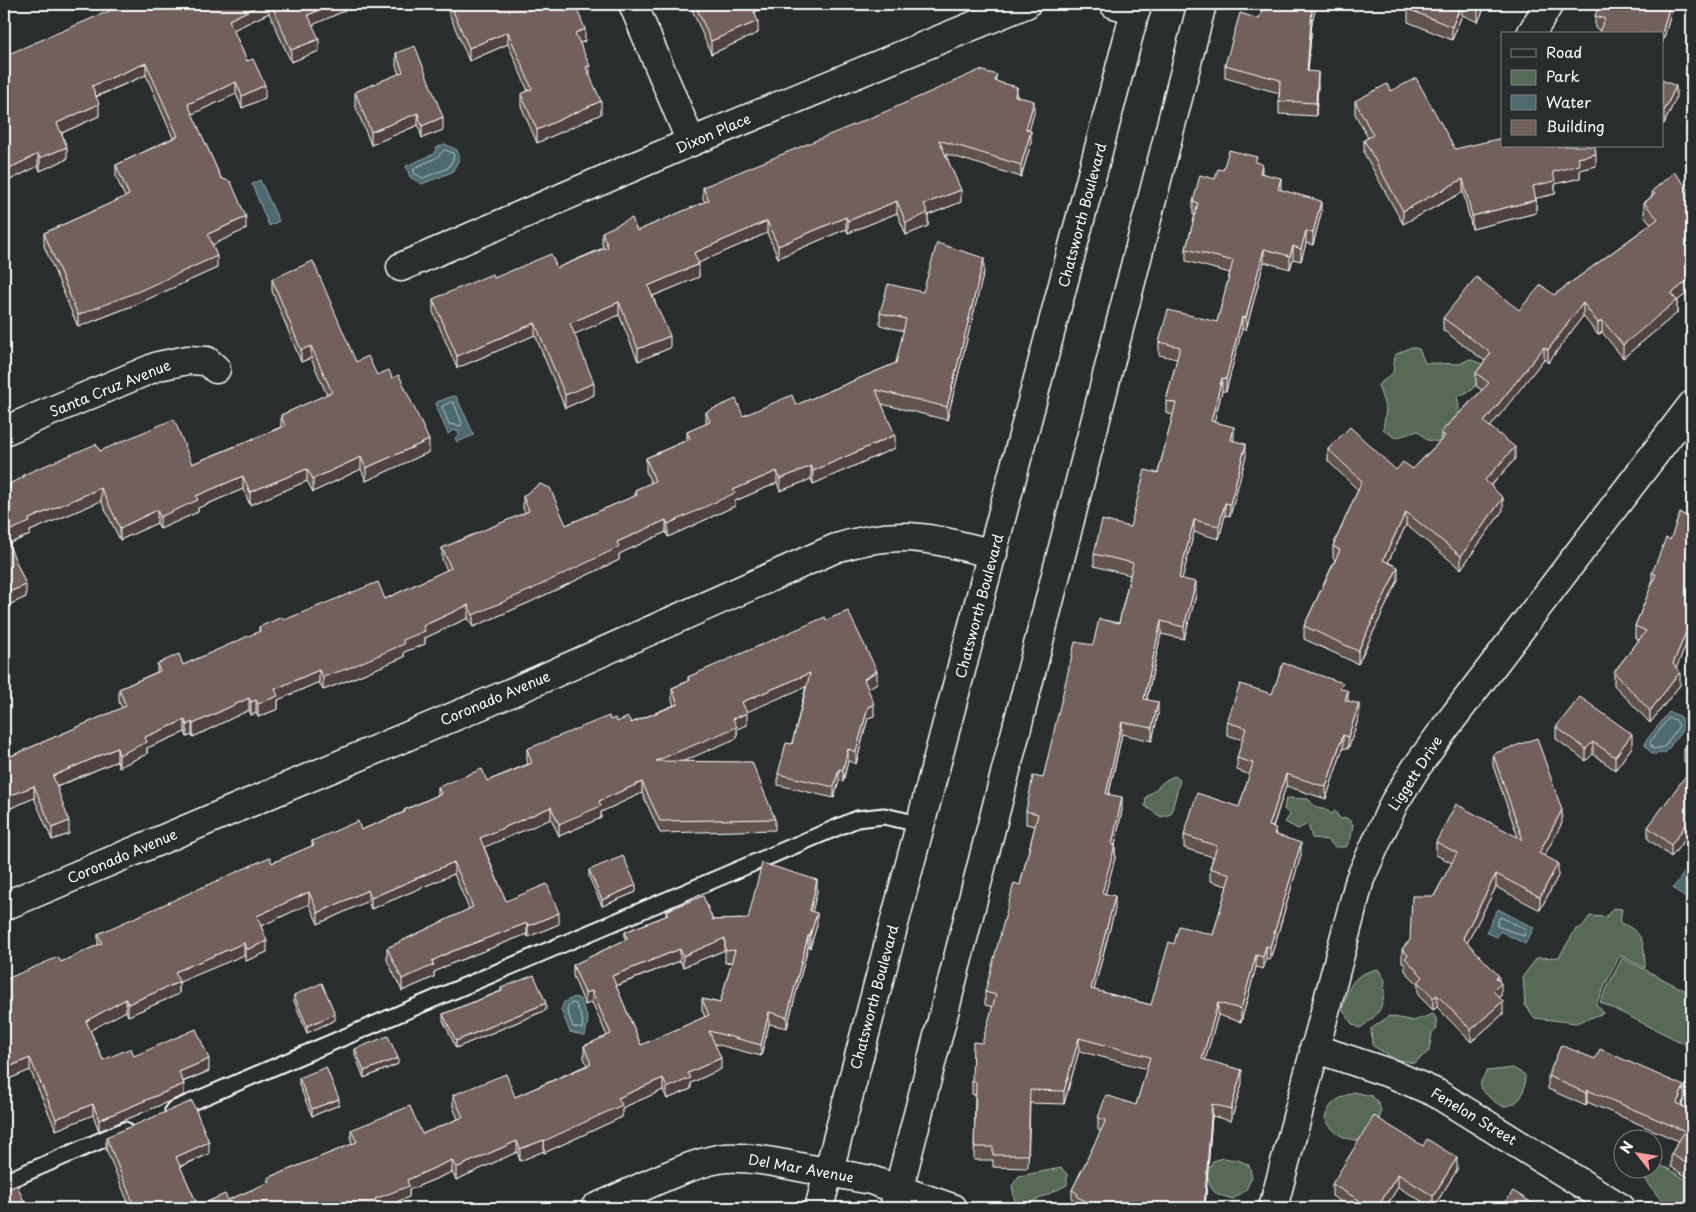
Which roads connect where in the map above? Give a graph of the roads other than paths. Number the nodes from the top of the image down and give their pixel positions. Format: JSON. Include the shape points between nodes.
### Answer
{"nodes":[{"id":1,"x":633,"y":4,"type":"edge"},
{"id":2,"x":1026,"y":4,"type":"edge"},
{"id":3,"x":1202,"y":4,"type":"edge"},
{"id":4,"x":1549,"y":4,"type":"edge"},
{"id":5,"x":1129,"y":6,"type":"edge"},
{"id":6,"x":1532,"y":32,"type":"edge"},
{"id":7,"x":691,"y":142,"type":"junction"},
{"id":8,"x":401,"y":267,"type":"dead end"},
{"id":9,"x":216,"y":369,"type":"dead end"},
{"id":10,"x":1692,"y":405,"type":"edge"},
{"id":11,"x":4,"y":431,"type":"edge"},
{"id":12,"x":994,"y":554,"type":"junction"},
{"id":13,"x":919,"y":824,"type":"junction"},
{"id":14,"x":4,"y":906,"type":"edge"},
{"id":15,"x":1314,"y":1048,"type":"junction"},
{"id":16,"x":160,"y":1115,"type":"edge"},
{"id":17,"x":141,"y":1123,"type":"edge"},
{"id":18,"x":828,"y":1172,"type":"junction"},
{"id":19,"x":4,"y":1182,"type":"edge"},
{"id":20,"x":897,"y":1199,"type":"edge"},
{"id":21,"x":595,"y":1208,"type":"edge"},
{"id":22,"x":819,"y":1208,"type":"edge"},
{"id":23,"x":952,"y":1208,"type":"edge"},
{"id":24,"x":1273,"y":1208,"type":"edge"},
{"id":25,"x":1622,"y":1208,"type":"edge"}],
"edges":[{"from":1,"to":7,"type":"street"},
{"from":2,"to":7,"type":"street","name":"Dixon Place"},
{"from":3,"to":20,"type":"street"},
{"from":4,"to":6,"type":"street"},
{"from":5,"to":12,"type":"street","name":"Chatsworth Boulevard"},
{"from":7,"to":8,"type":"street","name":"Dixon Place"},
{"from":9,"to":11,"type":"street","name":"Santa Cruz Avenue","via":[[207,360],[158,366]]},
{"from":10,"to":15,"type":"street","name":"Liggett Drive","via":[[1400,791],[1360,879]]},
{"from":12,"to":13,"type":"street","name":"Chatsworth Boulevard"},
{"from":12,"to":14,"type":"street","name":"Coronado Avenue","via":[[934,539],[902,536],[876,538],[836,548],[503,696]]},
{"from":13,"to":16,"type":"lane","via":[[884,816],[857,819]]},
{"from":13,"to":18,"type":"street","name":"Chatsworth Boulevard"},
{"from":15,"to":24,"type":"street","name":"Liggett Drive"},
{"from":15,"to":25,"type":"street","name":"Fenelon Street","via":[[1392,1074],[1436,1093]]},
{"from":17,"to":19,"type":"lane"},
{"from":18,"to":20,"type":"street","name":"Del Mar Avenue","via":[[871,1180]]},
{"from":18,"to":21,"type":"street","name":"Del Mar Avenue","via":[[756,1160],[722,1159]]},
{"from":18,"to":22,"type":"street","name":"Chatsworth Boulevard"},
{"from":20,"to":23,"type":"street","name":"Del Mar Avenue"}]}
